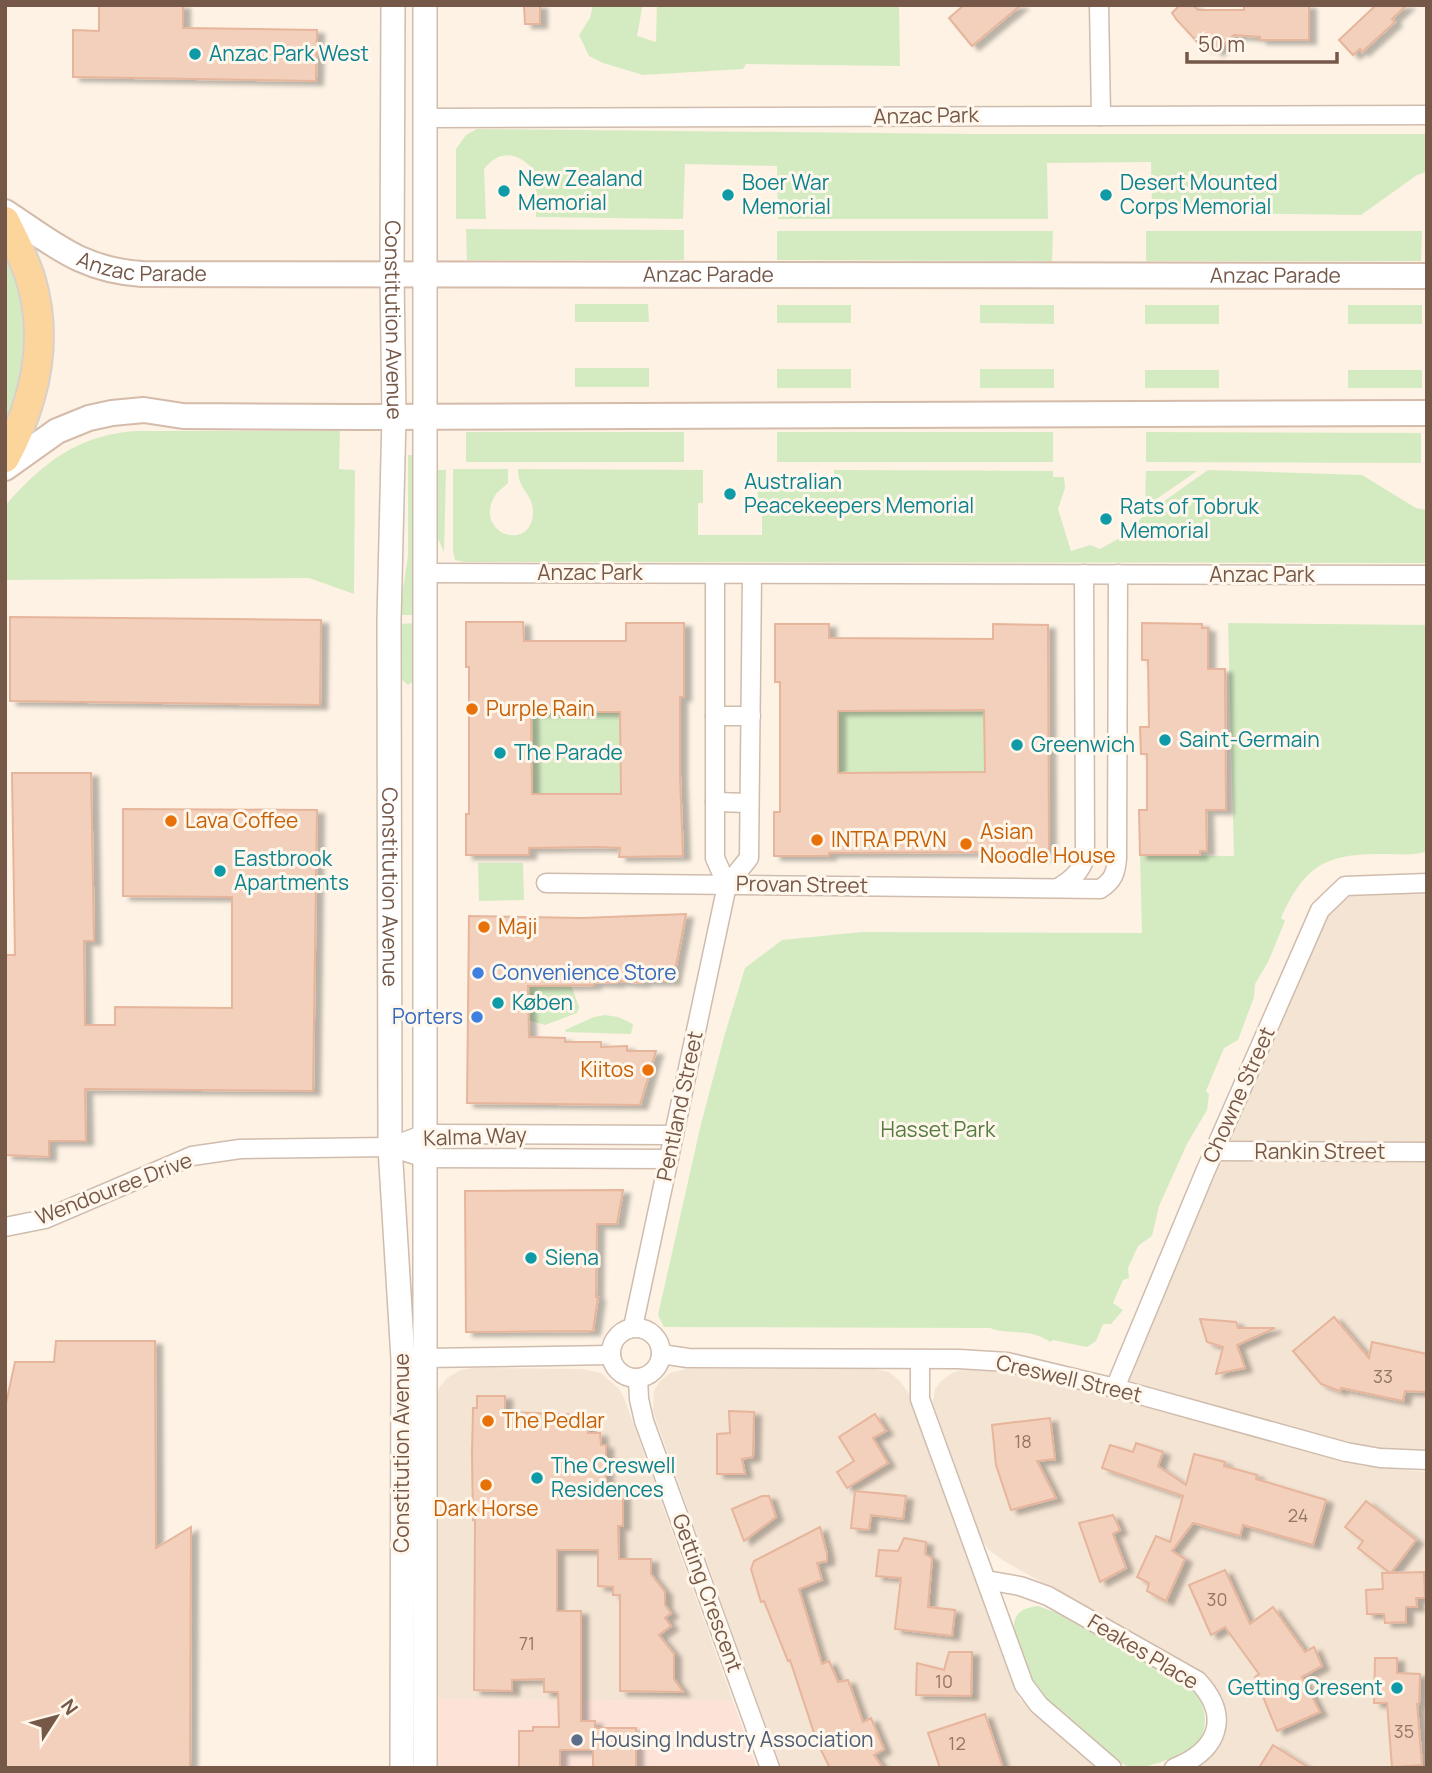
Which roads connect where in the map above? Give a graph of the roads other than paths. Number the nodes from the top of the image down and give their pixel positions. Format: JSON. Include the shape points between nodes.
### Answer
{"nodes":[{"id":1,"x":393,"y":5,"type":"edge"},
{"id":2,"x":425,"y":5,"type":"edge"},
{"id":3,"x":1099,"y":5,"type":"edge"},
{"id":4,"x":1427,"y":115,"type":"edge"},
{"id":5,"x":1101,"y":116,"type":"junction"},
{"id":6,"x":424,"y":118,"type":"junction"},
{"id":7,"x":5,"y":212,"type":"edge"},
{"id":8,"x":5,"y":220,"type":"edge"},
{"id":9,"x":391,"y":275,"type":"junction"},
{"id":10,"x":424,"y":275,"type":"junction"},
{"id":11,"x":1427,"y":276,"type":"edge"},
{"id":12,"x":1427,"y":413,"type":"edge"},
{"id":13,"x":394,"y":416,"type":"junction"},
{"id":14,"x":426,"y":416,"type":"junction"},
{"id":15,"x":5,"y":458,"type":"edge"},
{"id":16,"x":5,"y":468,"type":"edge"},
{"id":17,"x":425,"y":573,"type":"junction"},
{"id":18,"x":752,"y":573,"type":"junction"},
{"id":19,"x":715,"y":574,"type":"junction"},
{"id":20,"x":1084,"y":574,"type":"junction"},
{"id":21,"x":1118,"y":575,"type":"junction"},
{"id":22,"x":1427,"y":575,"type":"edge"},
{"id":23,"x":715,"y":716,"type":"junction"},
{"id":24,"x":751,"y":716,"type":"junction"},
{"id":25,"x":715,"y":802,"type":"junction"},
{"id":26,"x":749,"y":803,"type":"junction"},
{"id":27,"x":1118,"y":825,"type":"junction"},
{"id":28,"x":1086,"y":826,"type":"junction"},
{"id":29,"x":546,"y":883,"type":"dead end"},
{"id":30,"x":1427,"y":883,"type":"edge"},
{"id":31,"x":727,"y":885,"type":"junction"},
{"id":32,"x":1058,"y":888,"type":"junction"},
{"id":33,"x":425,"y":1134,"type":"junction"},
{"id":34,"x":674,"y":1135,"type":"junction"},
{"id":35,"x":390,"y":1147,"type":"junction"},
{"id":36,"x":1214,"y":1151,"type":"junction"},
{"id":37,"x":1427,"y":1152,"type":"edge"},
{"id":38,"x":425,"y":1158,"type":"junction"},
{"id":39,"x":668,"y":1159,"type":"junction"},
{"id":40,"x":5,"y":1227,"type":"edge"},
{"id":41,"x":633,"y":1327,"type":"junction"},
{"id":42,"x":661,"y":1354,"type":"junction"},
{"id":43,"x":611,"y":1355,"type":"junction"},
{"id":44,"x":425,"y":1359,"type":"junction"},
{"id":45,"x":920,"y":1359,"type":"junction"},
{"id":46,"x":638,"y":1378,"type":"junction"},
{"id":47,"x":1115,"y":1388,"type":"junction"},
{"id":48,"x":1427,"y":1460,"type":"edge"},
{"id":49,"x":986,"y":1580,"type":"junction"},
{"id":50,"x":402,"y":1768,"type":"edge"},
{"id":51,"x":425,"y":1768,"type":"edge"},
{"id":52,"x":770,"y":1768,"type":"edge"},
{"id":53,"x":1112,"y":1768,"type":"edge"},
{"id":54,"x":1174,"y":1768,"type":"edge"}],
"edges":[{"from":1,"to":9,"type":"street","name":"Constitution Avenue"},
{"from":2,"to":6,"type":"street","name":"Constitution Avenue"},
{"from":3,"to":5,"type":"street"},
{"from":4,"to":5,"type":"street","name":"Anzac Park"},
{"from":5,"to":6,"type":"street","name":"Anzac Park"},
{"from":6,"to":10,"type":"street","name":"Constitution Avenue"},
{"from":7,"to":9,"type":"main road","name":"Anzac Parade","via":[[81,261],[120,273]]},
{"from":8,"to":15,"type":"main road","via":[[31,279],[40,341],[27,412]]},
{"from":9,"to":10,"type":"main road","name":"Anzac Parade"},
{"from":9,"to":13,"type":"street","name":"Constitution Avenue"},
{"from":10,"to":11,"type":"main road","name":"Anzac Parade"},
{"from":10,"to":14,"type":"street","name":"Constitution Avenue"},
{"from":12,"to":14,"type":"main road"},
{"from":13,"to":14,"type":"main road"},
{"from":13,"to":16,"type":"main road","via":[[112,413],[57,431]]},
{"from":13,"to":35,"type":"street","name":"Constitution Avenue","via":[[389,620]]},
{"from":14,"to":17,"type":"street","name":"Constitution Avenue"},
{"from":17,"to":19,"type":"street","name":"Anzac Park"},
{"from":17,"to":33,"type":"street","name":"Constitution Avenue"},
{"from":18,"to":19,"type":"street","name":"Anzac Park"},
{"from":18,"to":20,"type":"street","name":"Anzac Park"},
{"from":18,"to":24,"type":"street","name":"Pentland Street"},
{"from":19,"to":23,"type":"street"},
{"from":20,"to":21,"type":"street","name":"Anzac Park"},
{"from":20,"to":28,"type":"street"},
{"from":21,"to":22,"type":"street","name":"Anzac Park"},
{"from":21,"to":27,"type":"street","name":"Provan Street"},
{"from":23,"to":24,"type":"street"},
{"from":23,"to":25,"type":"street"},
{"from":24,"to":26,"type":"street","name":"Pentland Street"},
{"from":25,"to":26,"type":"street"},
{"from":25,"to":31,"type":"street","via":[[715,858]]},
{"from":26,"to":31,"type":"street","name":"Pentland Street","via":[[749,858]]},
{"from":27,"to":28,"type":"street"},
{"from":27,"to":32,"type":"street","name":"Provan Street","via":[[1116,872],[1110,883],[1100,889]]},
{"from":28,"to":32,"type":"street","via":[[1082,869]]},
{"from":29,"to":31,"type":"street","name":"Provan Street"},
{"from":30,"to":36,"type":"street","name":"Chowne Street","via":[[1345,886],[1320,910]]},
{"from":31,"to":32,"type":"street","name":"Provan Street"},
{"from":31,"to":34,"type":"street","name":"Pentland Street"},
{"from":33,"to":34,"type":"street","name":"Kalma Way"},
{"from":33,"to":35,"type":"street","name":"Kalma Way"},
{"from":33,"to":38,"type":"street","name":"Constitution Avenue"},
{"from":34,"to":39,"type":"street","name":"Pentland Street"},
{"from":35,"to":38,"type":"street","name":"Kalma Way"},
{"from":35,"to":40,"type":"street","name":"Wendouree Drive","via":[[240,1149],[192,1156],[45,1219]]},
{"from":35,"to":50,"type":"street","name":"Constitution Avenue","via":[[403,1359]]},
{"from":36,"to":37,"type":"street","name":"Rankin Street"},
{"from":36,"to":47,"type":"street","name":"Chowne Street"},
{"from":38,"to":39,"type":"street","name":"Kalma Way"},
{"from":38,"to":44,"type":"street","name":"Constitution Avenue"},
{"from":39,"to":41,"type":"street","name":"Pentland Street"},
{"from":41,"to":42,"type":"street","via":[[653,1334]]},
{"from":41,"to":43,"type":"street","via":[[614,1340]]},
{"from":42,"to":45,"type":"street","name":"Creswell Street","via":[[737,1359]]},
{"from":42,"to":46,"type":"street","via":[[656,1368]]},
{"from":43,"to":44,"type":"street"},
{"from":43,"to":46,"type":"street","via":[[617,1369]]},
{"from":44,"to":51,"type":"street","name":"Constitution Avenue"},
{"from":45,"to":47,"type":"street","name":"Creswell Street","via":[[1007,1362]]},
{"from":45,"to":49,"type":"street","via":[[920,1399]]},
{"from":46,"to":52,"type":"street","name":"Getting Crescent","via":[[644,1421]]},
{"from":47,"to":48,"type":"street","name":"Creswell Street","via":[[1346,1452]]},
{"from":49,"to":53,"type":"street","via":[[1028,1693]]},
{"from":49,"to":54,"type":"street","name":"Feakes Place","via":[[1048,1596],[1198,1681],[1213,1704],[1215,1734],[1198,1757]]}]}
